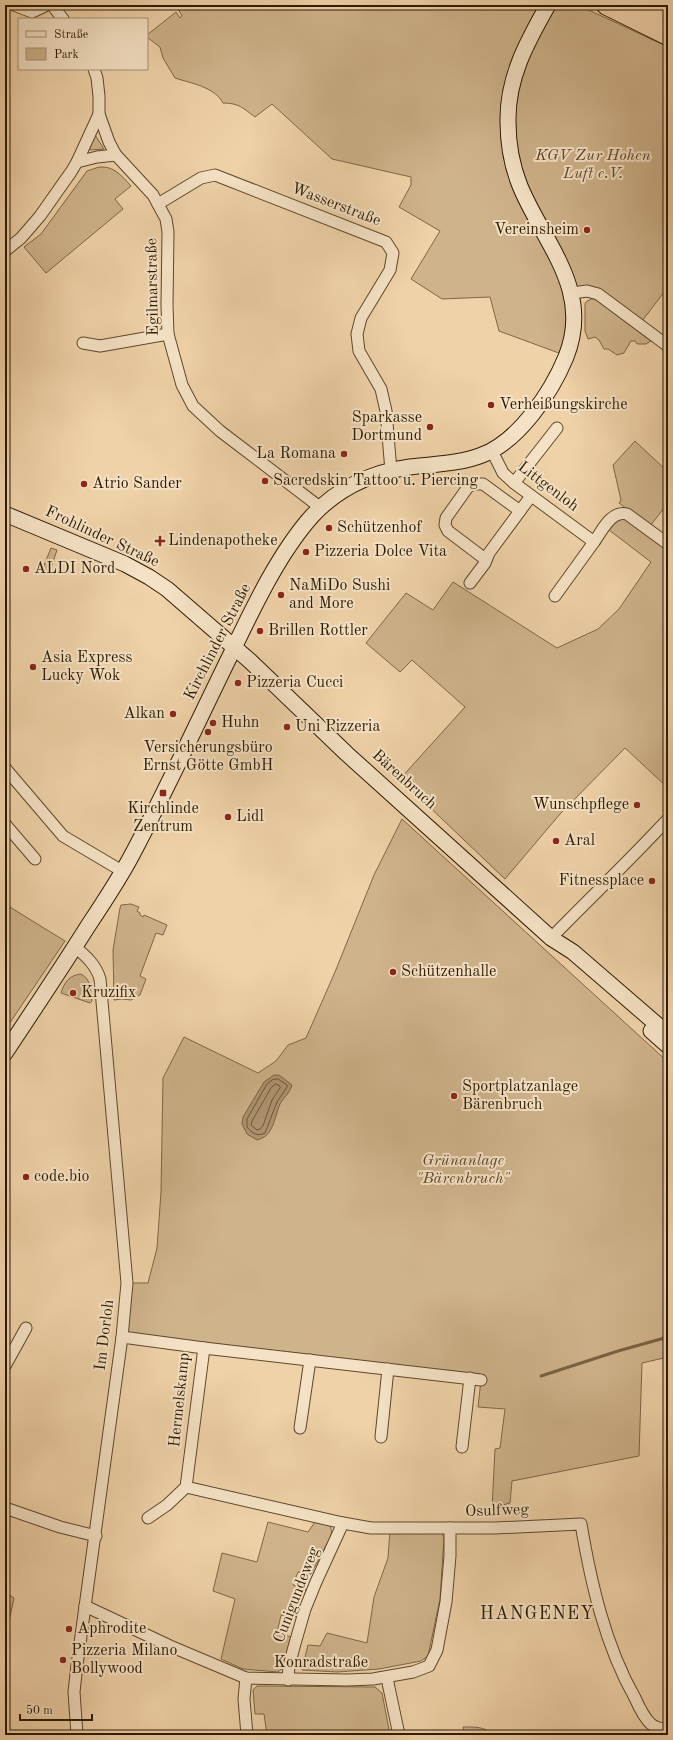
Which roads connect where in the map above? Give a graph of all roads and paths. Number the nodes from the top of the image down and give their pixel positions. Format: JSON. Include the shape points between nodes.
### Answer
{"nodes":[{"id":1,"x":14,"y":5,"type":"edge"},
{"id":2,"x":47,"y":5,"type":"edge"},
{"id":3,"x":52,"y":5,"type":"edge"},
{"id":4,"x":548,"y":5,"type":"edge"},
{"id":5,"x":607,"y":5,"type":"edge"},
{"id":6,"x":648,"y":5,"type":"edge"},
{"id":7,"x":668,"y":14,"type":"edge"},
{"id":8,"x":62,"y":18,"type":"edge"},
{"id":9,"x":668,"y":35,"type":"edge"},
{"id":10,"x":94,"y":70,"type":"edge"},
{"id":11,"x":99,"y":114,"type":"junction"},
{"id":12,"x":116,"y":155,"type":"junction"},
{"id":13,"x":77,"y":162,"type":"junction"},
{"id":14,"x":158,"y":204,"type":"junction"},
{"id":15,"x":5,"y":250,"type":"edge"},
{"id":16,"x":572,"y":293,"type":"junction"},
{"id":17,"x":168,"y":334,"type":"junction"},
{"id":18,"x":83,"y":344,"type":"dead end"},
{"id":19,"x":668,"y":346,"type":"edge"},
{"id":20,"x":557,"y":428,"type":"dead end"},
{"id":21,"x":492,"y":451,"type":"junction"},
{"id":22,"x":391,"y":471,"type":"junction"},
{"id":23,"x":514,"y":483,"type":"junction"},
{"id":24,"x":531,"y":496,"type":"junction"},
{"id":25,"x":320,"y":508,"type":"junction"},
{"id":26,"x":520,"y":511,"type":"junction"},
{"id":27,"x":5,"y":514,"type":"edge"},
{"id":28,"x":594,"y":542,"type":"junction"},
{"id":29,"x":668,"y":544,"type":"edge"},
{"id":30,"x":485,"y":559,"type":"junction"},
{"id":31,"x":470,"y":583,"type":"dead end"},
{"id":32,"x":555,"y":596,"type":"dead end"},
{"id":33,"x":234,"y":647,"type":"junction"},
{"id":34,"x":5,"y":768,"type":"edge"},
{"id":35,"x":668,"y":819,"type":"edge"},
{"id":36,"x":5,"y":824,"type":"edge"},
{"id":37,"x":35,"y":859,"type":"dead end"},
{"id":38,"x":122,"y":872,"type":"junction"},
{"id":39,"x":551,"y":938,"type":"junction"},
{"id":40,"x":75,"y":947,"type":"junction"},
{"id":41,"x":668,"y":1034,"type":"edge"},
{"id":42,"x":668,"y":1046,"type":"edge"},
{"id":43,"x":5,"y":1053,"type":"edge"},
{"id":44,"x":26,"y":1328,"type":"dead end"},
{"id":45,"x":122,"y":1337,"type":"junction"},
{"id":46,"x":204,"y":1348,"type":"junction"},
{"id":47,"x":310,"y":1360,"type":"junction"},
{"id":48,"x":5,"y":1366,"type":"edge"},
{"id":49,"x":388,"y":1369,"type":"junction"},
{"id":50,"x":470,"y":1378,"type":"junction"},
{"id":51,"x":481,"y":1380,"type":"dead end"},
{"id":52,"x":300,"y":1428,"type":"dead end"},
{"id":53,"x":381,"y":1437,"type":"dead end"},
{"id":54,"x":462,"y":1447,"type":"dead end"},
{"id":55,"x":186,"y":1487,"type":"junction"},
{"id":56,"x":5,"y":1508,"type":"edge"},
{"id":57,"x":148,"y":1518,"type":"dead end"},
{"id":58,"x":343,"y":1523,"type":"junction"},
{"id":59,"x":450,"y":1528,"type":"junction"},
{"id":60,"x":96,"y":1536,"type":"junction"},
{"id":61,"x":85,"y":1606,"type":"junction"},
{"id":62,"x":246,"y":1678,"type":"junction"},
{"id":63,"x":387,"y":1678,"type":"junction"},
{"id":64,"x":288,"y":1680,"type":"junction"},
{"id":65,"x":668,"y":1729,"type":"edge"},
{"id":66,"x":77,"y":1735,"type":"edge"},
{"id":67,"x":247,"y":1735,"type":"edge"},
{"id":68,"x":399,"y":1735,"type":"edge"}],
"edges":[{"from":1,"to":2,"type":"street","via":[[32,12]]},
{"from":3,"to":8,"type":"street"},
{"from":4,"to":16,"type":"main road","name":"Kirchlinder Straße","via":[[519,59],[509,98],[509,145],[520,185],[557,256]]},
{"from":5,"to":9,"type":"highway"},
{"from":6,"to":7,"type":"highway"},
{"from":10,"to":11,"type":"street","name":"Egilmarstraße"},
{"from":11,"to":12,"type":"street","name":"Egilmarstraße"},
{"from":11,"to":13,"type":"street"},
{"from":12,"to":13,"type":"street"},
{"from":12,"to":14,"type":"street","name":"Egilmarstraße","via":[[153,195]]},
{"from":13,"to":15,"type":"street","via":[[40,216],[21,238]]},
{"from":14,"to":17,"type":"street","name":"Egilmarstraße","via":[[166,219],[168,232]]},
{"from":14,"to":22,"type":"street","name":"Wasserstraße","via":[[201,178],[215,175],[386,242],[393,253],[390,270],[361,318],[357,334],[359,351],[381,389],[386,411]]},
{"from":16,"to":19,"type":"street","via":[[587,291],[598,294]]},
{"from":16,"to":21,"type":"main road","name":"Kirchlinder Straße","via":[[573,331],[560,370],[528,421]]},
{"from":17,"to":18,"type":"street","via":[[100,346]]},
{"from":17,"to":25,"type":"street","name":"Egilmarstraße","via":[[182,385],[195,407],[220,432]]},
{"from":20,"to":23,"type":"street"},
{"from":21,"to":22,"type":"main road","name":"Kirchlinder Straße","via":[[455,462]]},
{"from":21,"to":23,"type":"street","name":"Littgenloh","via":[[503,473]]},
{"from":22,"to":25,"type":"main road","name":"Kirchlinder Straße","via":[[358,482]]},
{"from":23,"to":24,"type":"street","name":"Littgenloh"},
{"from":24,"to":26,"type":"street"},
{"from":24,"to":28,"type":"street","name":"Littgenloh"},
{"from":25,"to":33,"type":"main road","name":"Kirchlinder Straße","via":[[307,522],[273,573]]},
{"from":26,"to":30,"type":"street"},
{"from":26,"to":30,"type":"street","via":[[483,484],[468,487],[446,518],[445,525],[448,531]]},
{"from":27,"to":33,"type":"main road","name":"Frohlinder Straße","via":[[94,550],[149,576],[168,589]]},
{"from":28,"to":29,"type":"street","via":[[613,516],[623,513]]},
{"from":28,"to":32,"type":"street"},
{"from":30,"to":31,"type":"street","via":[[485,563]]},
{"from":33,"to":38,"type":"main road","name":"Kirchlinder Straße"},
{"from":33,"to":39,"type":"main road","name":"Bärenbruch","via":[[347,754]]},
{"from":34,"to":38,"type":"street","via":[[63,836]]},
{"from":35,"to":39,"type":"street"},
{"from":36,"to":37,"type":"street"},
{"from":38,"to":40,"type":"main road","name":"Kirchlinder Straße"},
{"from":39,"to":41,"type":"main road","name":"Bärenbruch","via":[[573,952]]},
{"from":39,"to":42,"type":"main road","name":"Bärenbruch","via":[[567,959]]},
{"from":40,"to":43,"type":"main road","name":"Kirchlinder Straße"},
{"from":40,"to":45,"type":"street","name":"Im Dorloh","via":[[88,958],[98,972],[101,987],[127,1282]]},
{"from":44,"to":48,"type":"street"},
{"from":45,"to":46,"type":"street","name":"Hermelskamp"},
{"from":45,"to":60,"type":"street","name":"Im Dorloh"},
{"from":46,"to":47,"type":"street"},
{"from":46,"to":55,"type":"street","name":"Hermelskamp"},
{"from":47,"to":49,"type":"street"},
{"from":47,"to":52,"type":"street"},
{"from":49,"to":50,"type":"street"},
{"from":49,"to":53,"type":"street"},
{"from":50,"to":51,"type":"street"},
{"from":50,"to":54,"type":"street"},
{"from":55,"to":57,"type":"street"},
{"from":55,"to":58,"type":"street","name":"Osulfweg"},
{"from":56,"to":60,"type":"street"},
{"from":58,"to":59,"type":"street","name":"Osulfweg","via":[[382,1528]]},
{"from":58,"to":64,"type":"street","name":"Cunigundeweg","via":[[305,1609],[292,1653]]},
{"from":59,"to":63,"type":"street","name":"Konradstraße","via":[[449,1580],[435,1655],[424,1669]]},
{"from":59,"to":65,"type":"street","name":"Osulfweg","via":[[580,1524],[589,1573],[610,1641],[627,1684],[651,1725]]},
{"from":60,"to":61,"type":"street","name":"Im Dorloh"},
{"from":61,"to":62,"type":"street","name":"Konradstraße"},
{"from":61,"to":66,"type":"street","name":"Im Dorloh","via":[[74,1692]]},
{"from":62,"to":64,"type":"street","name":"Konradstraße"},
{"from":62,"to":67,"type":"street","via":[[244,1699]]},
{"from":63,"to":64,"type":"street","name":"Konradstraße"},
{"from":63,"to":68,"type":"street"}]}
